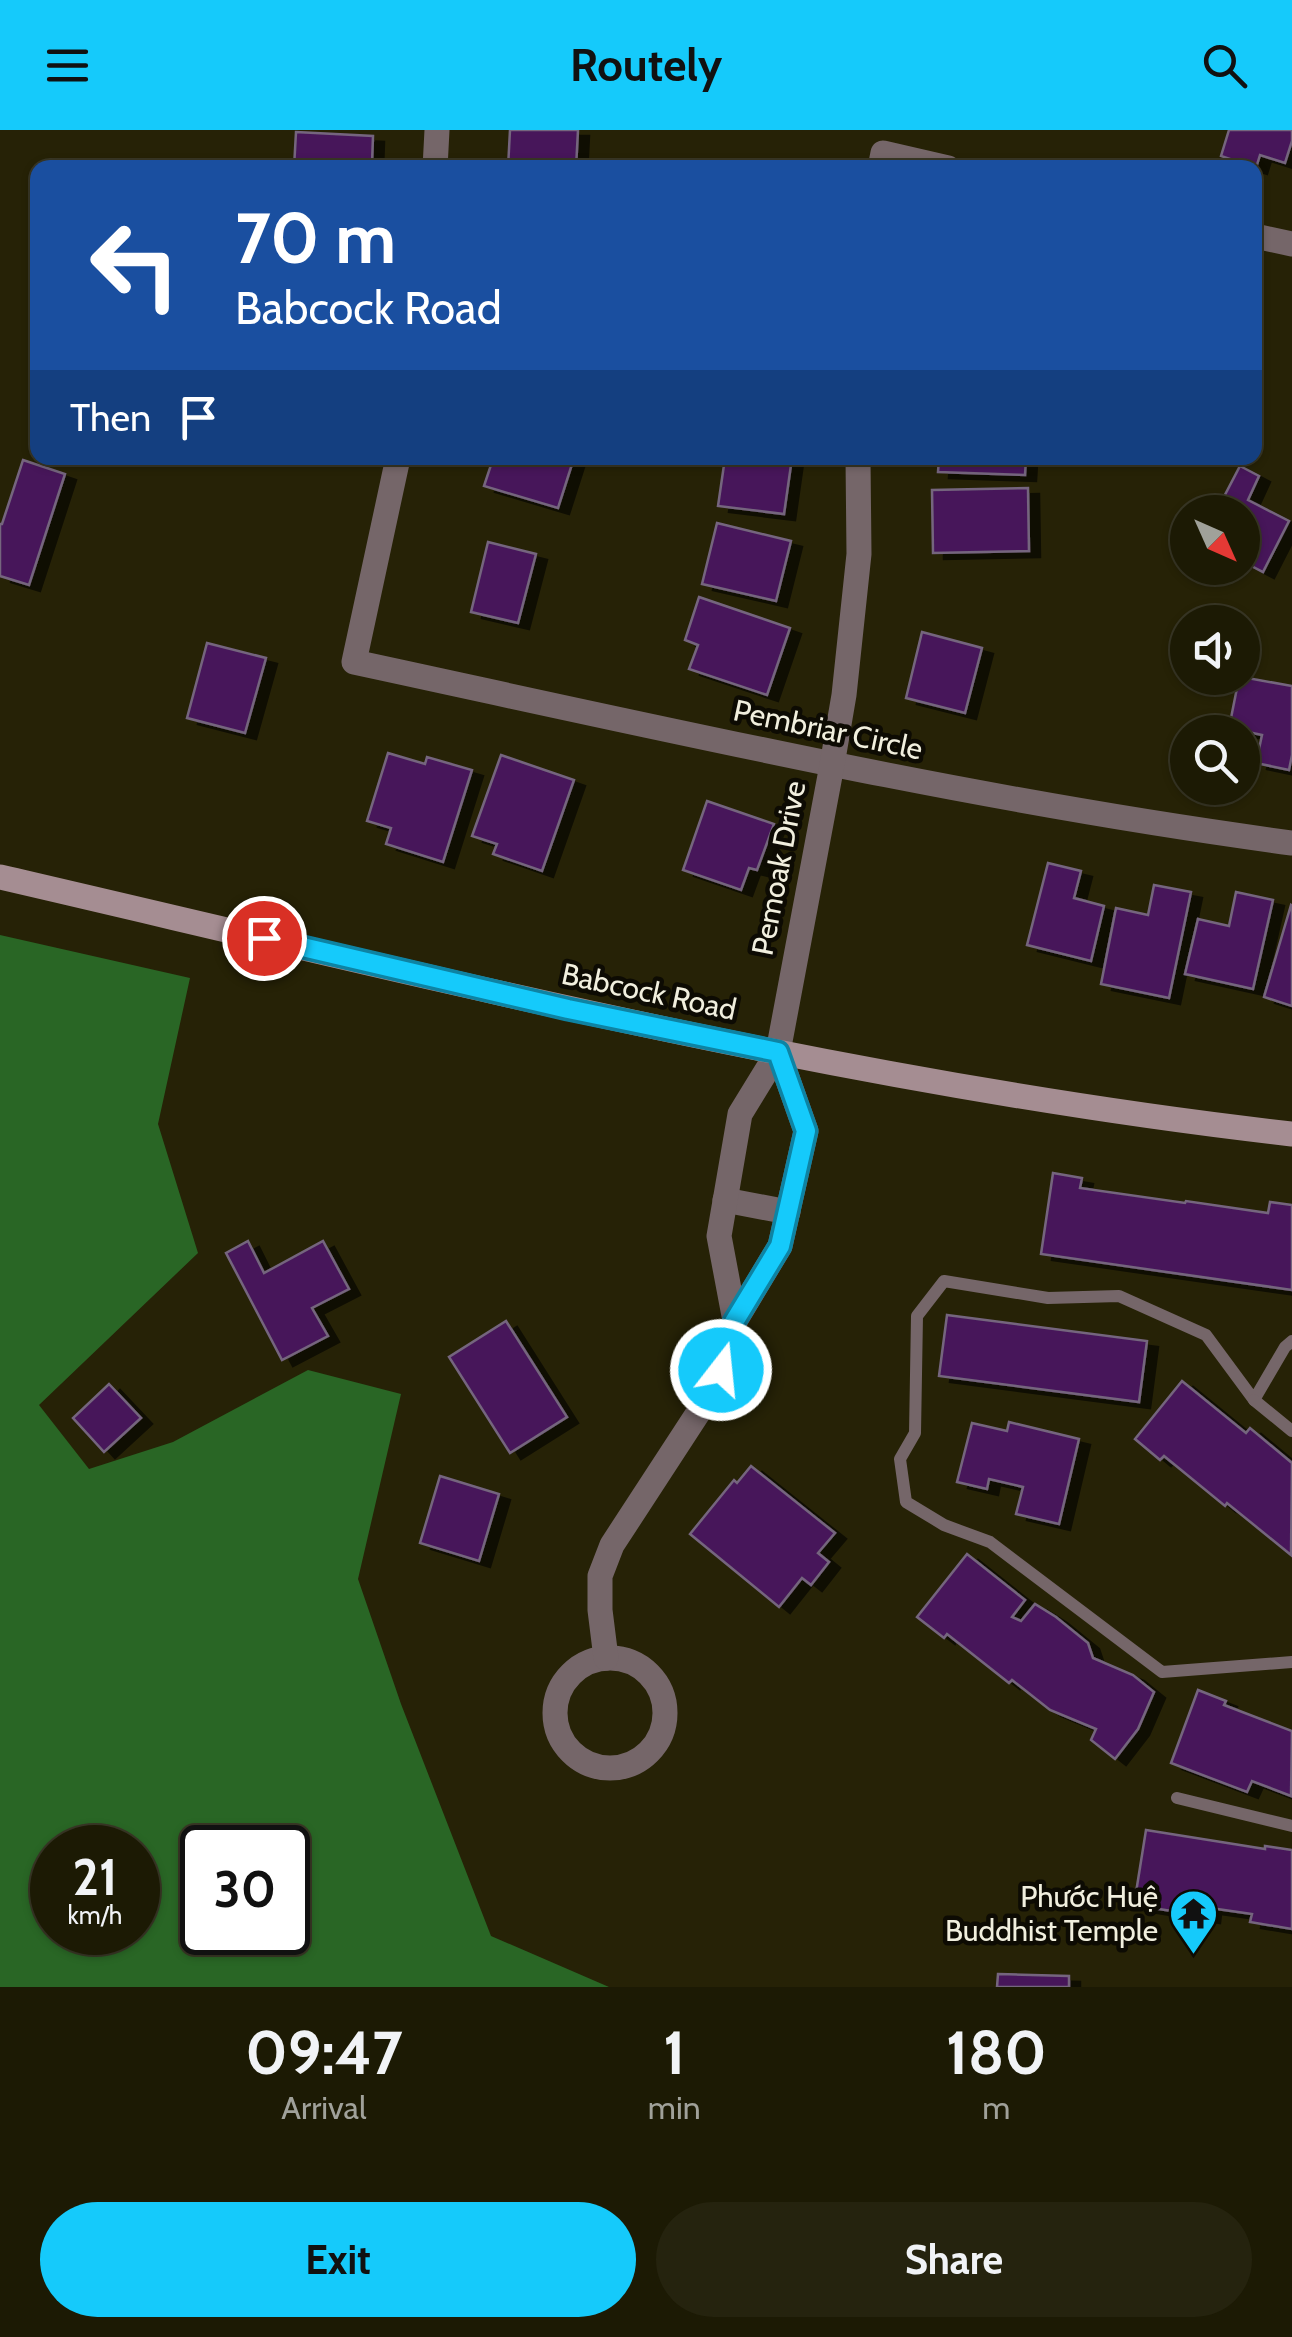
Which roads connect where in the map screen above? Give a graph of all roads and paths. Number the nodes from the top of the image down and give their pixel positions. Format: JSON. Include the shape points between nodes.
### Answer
{"nodes":[{"id":1,"x":438,"y":130,"type":"edge"},
{"id":2,"x":436,"y":160,"type":"edge"},
{"id":3,"x":1262,"y":238,"type":"edge"},
{"id":4,"x":1292,"y":244,"type":"edge"},
{"id":5,"x":396,"y":465,"type":"edge"},
{"id":6,"x":858,"y":465,"type":"edge"},
{"id":7,"x":832,"y":766,"type":"junction"},
{"id":8,"x":1292,"y":843,"type":"edge"},
{"id":9,"x":0,"y":877,"type":"edge"},
{"id":10,"x":778,"y":1052,"type":"junction"},
{"id":11,"x":1292,"y":1134,"type":"edge"},
{"id":12,"x":725,"y":1200,"type":"junction"},
{"id":13,"x":788,"y":1212,"type":"junction"},
{"id":14,"x":734,"y":1322,"type":"junction"},
{"id":15,"x":1292,"y":1341,"type":"edge"},
{"id":16,"x":1254,"y":1400,"type":"junction"},
{"id":17,"x":1292,"y":1431,"type":"edge"},
{"id":18,"x":606,"y":1658,"type":"junction"},
{"id":19,"x":1292,"y":1662,"type":"edge"},
{"id":20,"x":1178,"y":1798,"type":"dead end"},
{"id":21,"x":1292,"y":1826,"type":"edge"}],
"edges":[{"from":1,"to":2,"type":"street"},
{"from":3,"to":4,"type":"street"},
{"from":5,"to":7,"type":"street","name":"Pembriar Circle","via":[[354,662]]},
{"from":6,"to":7,"type":"street","name":"Pemoak Drive","via":[[859,554]]},
{"from":7,"to":8,"type":"street","name":"Pembriar Circle"},
{"from":7,"to":10,"type":"street","name":"Pemoak Drive"},
{"from":9,"to":10,"type":"main road","name":"Babcock Road"},
{"from":10,"to":11,"type":"main road","name":"Babcock Road"},
{"from":10,"to":12,"type":"street","via":[[740,1114]]},
{"from":10,"to":13,"type":"street","via":[[806,1131]]},
{"from":12,"to":13,"type":"street"},
{"from":12,"to":14,"type":"street","via":[[719,1236]]},
{"from":13,"to":14,"type":"street","via":[[780,1246]]},
{"from":14,"to":18,"type":"street","via":[[721,1370],[700,1410],[612,1545],[600,1576]]},
{"from":15,"to":16,"type":"lane"},
{"from":16,"to":17,"type":"lane"},
{"from":16,"to":19,"type":"lane","via":[[1206,1334],[1119,1296],[1048,1298],[944,1282],[917,1316],[915,1433],[900,1458],[906,1502],[990,1542],[1162,1672]]},
{"from":18,"to":18,"type":"street","via":[[577,1668],[566,1680],[556,1725],[583,1762],[614,1768],[654,1746],[664,1701],[637,1664]]},
{"from":20,"to":21,"type":"lane"}]}
